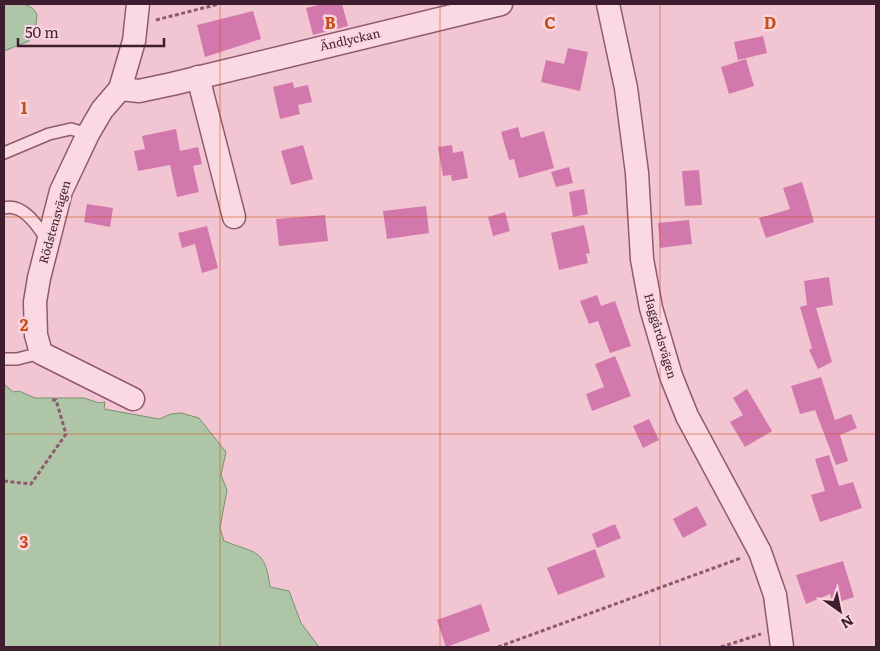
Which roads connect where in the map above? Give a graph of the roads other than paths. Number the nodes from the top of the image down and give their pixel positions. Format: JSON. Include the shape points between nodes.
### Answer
{"nodes":[{"id":1,"x":501,"y":4,"type":"edge"},
{"id":2,"x":608,"y":4,"type":"edge"},
{"id":3,"x":137,"y":14,"type":"edge"},
{"id":4,"x":198,"y":77,"type":"junction"},
{"id":5,"x":120,"y":89,"type":"junction"},
{"id":6,"x":88,"y":134,"type":"junction"},
{"id":7,"x":4,"y":153,"type":"edge"},
{"id":8,"x":4,"y":208,"type":"edge"},
{"id":9,"x":234,"y":217,"type":"dead end"},
{"id":10,"x":48,"y":241,"type":"junction"},
{"id":11,"x":41,"y":352,"type":"junction"},
{"id":12,"x":4,"y":359,"type":"edge"},
{"id":13,"x":133,"y":399,"type":"dead end"},
{"id":14,"x":781,"y":638,"type":"edge"}],
"edges":[{"from":1,"to":4,"type":"street","name":"Ändlyckan"},
{"from":2,"to":14,"type":"street","name":"Haggårdsvägen","via":[[626,88],[637,173],[642,259],[656,327],[687,416],[760,552],[775,595]]},
{"from":3,"to":5,"type":"street","name":"Rödstensvägen","via":[[128,68]]},
{"from":4,"to":5,"type":"street","name":"Ändlyckan","via":[[139,91]]},
{"from":4,"to":9,"type":"street"},
{"from":5,"to":6,"type":"street","name":"Rödstensvägen"},
{"from":6,"to":7,"type":"lane","via":[[71,129],[49,134]]},
{"from":6,"to":10,"type":"street","name":"Rödstensvägen","via":[[61,191]]},
{"from":8,"to":10,"type":"lane","via":[[18,208],[24,212]]},
{"from":10,"to":11,"type":"street","name":"Rödstensvägen","via":[[34,318]]},
{"from":11,"to":12,"type":"lane","via":[[18,359]]},
{"from":11,"to":13,"type":"street"}]}
